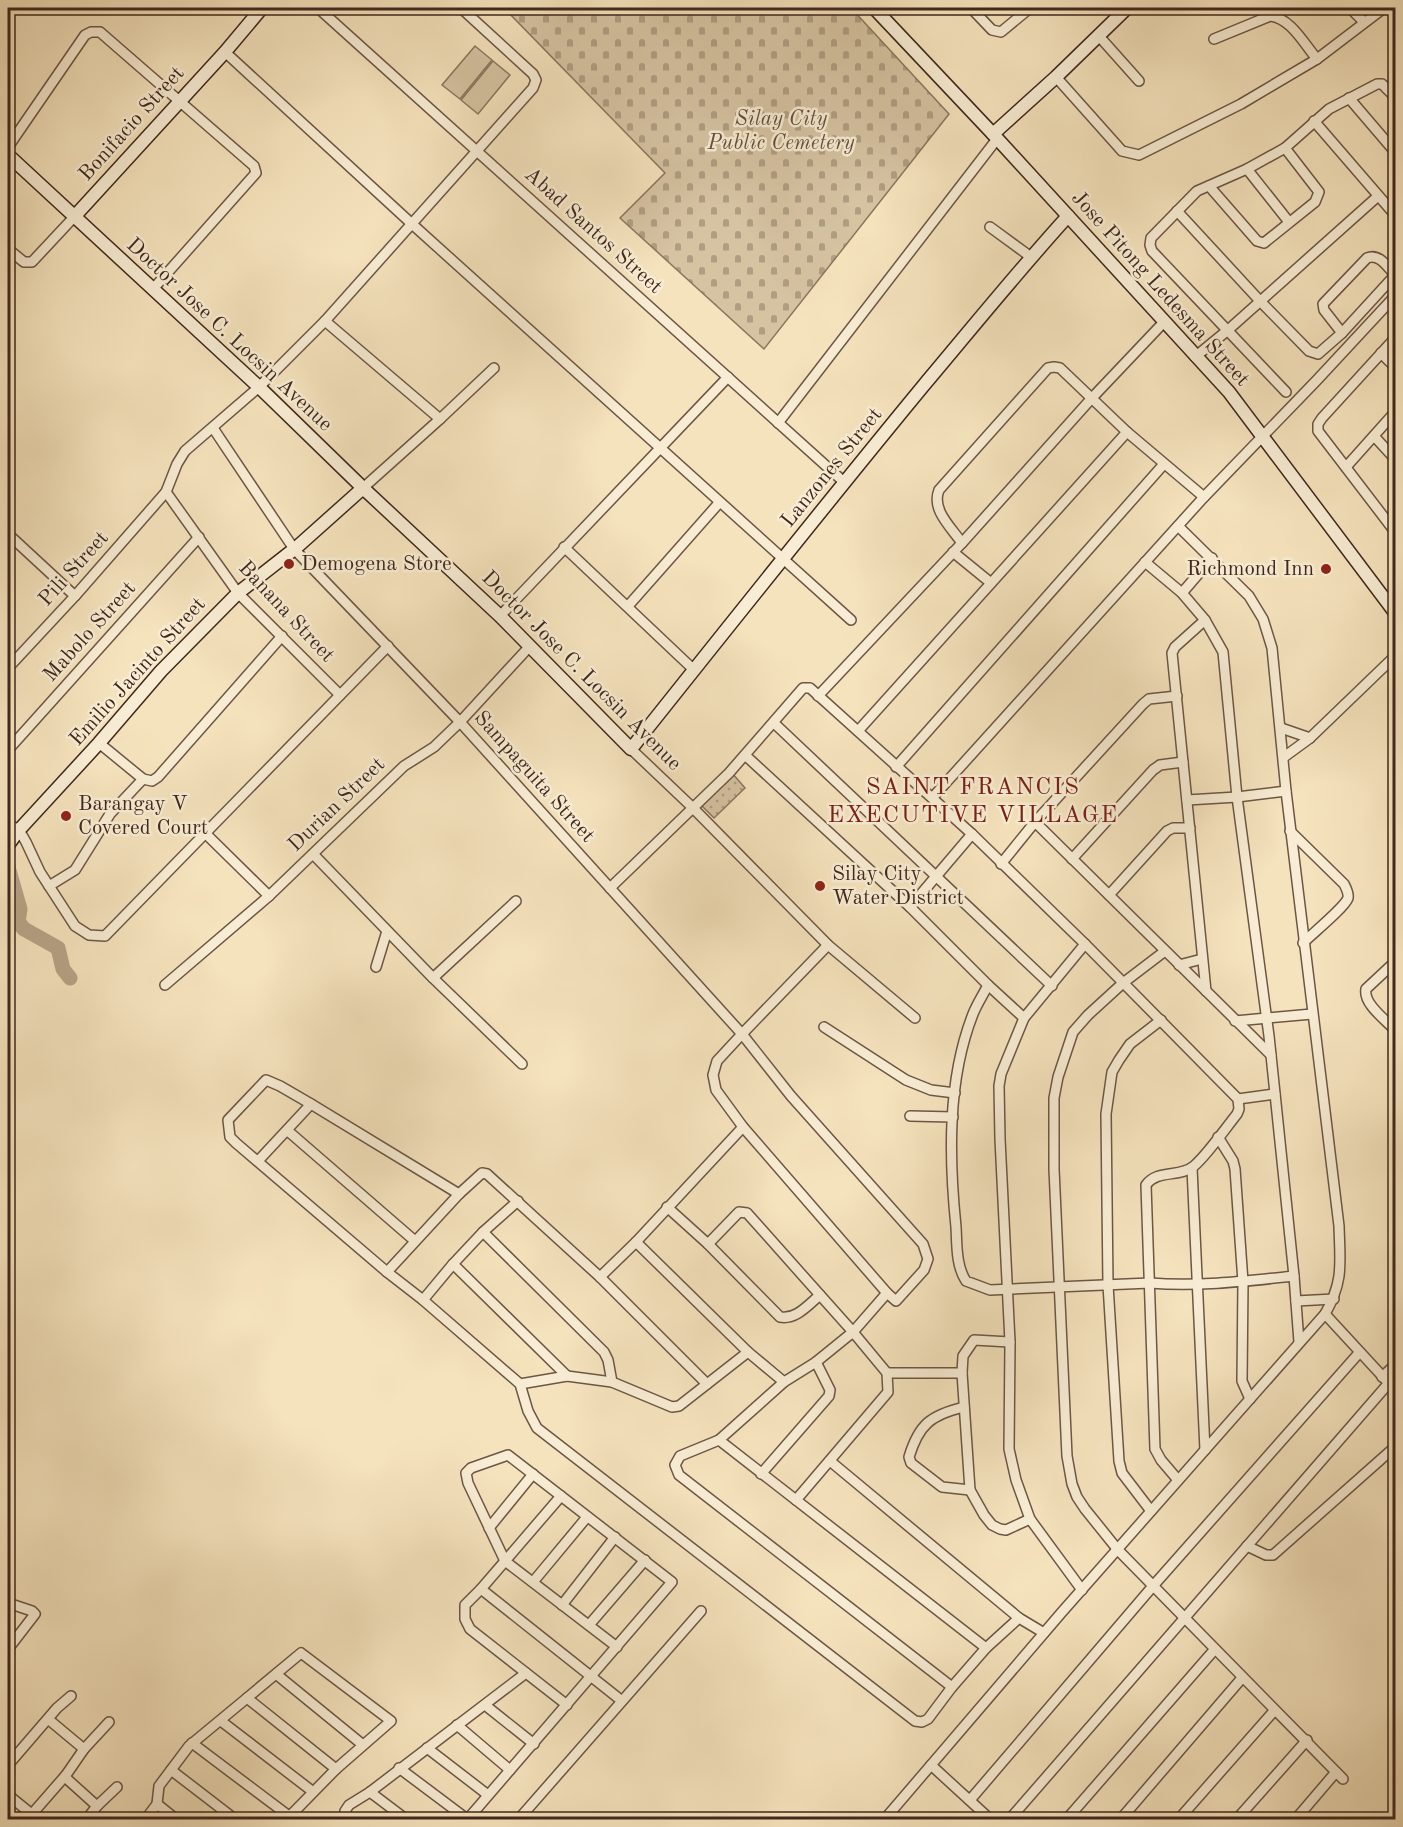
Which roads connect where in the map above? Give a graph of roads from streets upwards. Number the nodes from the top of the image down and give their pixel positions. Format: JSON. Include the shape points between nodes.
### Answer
{"nodes":[{"id":1,"x":262,"y":8,"type":"edge"},
{"id":2,"x":318,"y":8,"type":"edge"},
{"id":3,"x":460,"y":8,"type":"edge"},
{"id":4,"x":874,"y":8,"type":"edge"},
{"id":5,"x":971,"y":8,"type":"edge"},
{"id":6,"x":1030,"y":8,"type":"edge"},
{"id":7,"x":1126,"y":8,"type":"edge"},
{"id":8,"x":1350,"y":8,"type":"edge"},
{"id":9,"x":1384,"y":8,"type":"edge"},
{"id":10,"x":1364,"y":22,"type":"junction"},
{"id":11,"x":1098,"y":35,"type":"junction"},
{"id":12,"x":1214,"y":39,"type":"dead end"},
{"id":13,"x":225,"y":52,"type":"junction"},
{"id":14,"x":1317,"y":58,"type":"junction"},
{"id":15,"x":1056,"y":77,"type":"junction"},
{"id":16,"x":1139,"y":81,"type":"dead end"},
{"id":17,"x":1349,"y":98,"type":"junction"},
{"id":18,"x":1395,"y":98,"type":"edge"},
{"id":19,"x":179,"y":102,"type":"junction"},
{"id":20,"x":1314,"y":121,"type":"junction"},
{"id":21,"x":995,"y":136,"type":"junction"},
{"id":22,"x":8,"y":147,"type":"edge"},
{"id":23,"x":1285,"y":148,"type":"junction"},
{"id":24,"x":477,"y":151,"type":"junction"},
{"id":25,"x":1395,"y":153,"type":"edge"},
{"id":26,"x":8,"y":154,"type":"edge"},
{"id":27,"x":1247,"y":169,"type":"junction"},
{"id":28,"x":1209,"y":186,"type":"junction"},
{"id":29,"x":1377,"y":197,"type":"junction"},
{"id":30,"x":1177,"y":210,"type":"junction"},
{"id":31,"x":1068,"y":216,"type":"junction"},
{"id":32,"x":1395,"y":216,"type":"edge"},
{"id":33,"x":74,"y":217,"type":"junction"},
{"id":34,"x":1289,"y":222,"type":"junction"},
{"id":35,"x":412,"y":224,"type":"junction"},
{"id":36,"x":990,"y":227,"type":"dead end"},
{"id":37,"x":8,"y":249,"type":"edge"},
{"id":38,"x":1031,"y":257,"type":"junction"},
{"id":39,"x":1395,"y":274,"type":"edge"},
{"id":40,"x":153,"y":289,"type":"junction"},
{"id":41,"x":1395,"y":295,"type":"edge"},
{"id":42,"x":1260,"y":301,"type":"junction"},
{"id":43,"x":326,"y":321,"type":"junction"},
{"id":44,"x":1164,"y":322,"type":"junction"},
{"id":45,"x":1228,"y":330,"type":"junction"},
{"id":46,"x":1342,"y":333,"type":"junction"},
{"id":47,"x":1395,"y":337,"type":"edge"},
{"id":48,"x":1381,"y":353,"type":"junction"},
{"id":49,"x":1195,"y":357,"type":"junction"},
{"id":50,"x":494,"y":368,"type":"dead end"},
{"id":51,"x":1395,"y":369,"type":"edge"},
{"id":52,"x":728,"y":377,"type":"junction"},
{"id":53,"x":259,"y":387,"type":"junction"},
{"id":54,"x":1286,"y":392,"type":"dead end"},
{"id":55,"x":1091,"y":399,"type":"junction"},
{"id":56,"x":1395,"y":411,"type":"edge"},
{"id":57,"x":440,"y":419,"type":"junction"},
{"id":58,"x":778,"y":423,"type":"junction"},
{"id":59,"x":213,"y":428,"type":"junction"},
{"id":60,"x":1127,"y":432,"type":"junction"},
{"id":61,"x":1263,"y":436,"type":"junction"},
{"id":62,"x":1374,"y":436,"type":"junction"},
{"id":63,"x":660,"y":448,"type":"junction"},
{"id":64,"x":1395,"y":460,"type":"edge"},
{"id":65,"x":1164,"y":464,"type":"junction"},
{"id":66,"x":1346,"y":467,"type":"junction"},
{"id":67,"x":844,"y":482,"type":"junction"},
{"id":68,"x":363,"y":488,"type":"junction"},
{"id":69,"x":166,"y":492,"type":"junction"},
{"id":70,"x":1204,"y":497,"type":"junction"},
{"id":71,"x":719,"y":503,"type":"junction"},
{"id":72,"x":1178,"y":526,"type":"junction"},
{"id":73,"x":1395,"y":533,"type":"edge"},
{"id":74,"x":8,"y":534,"type":"edge"},
{"id":75,"x":199,"y":537,"type":"junction"},
{"id":76,"x":962,"y":543,"type":"junction"},
{"id":77,"x":564,"y":547,"type":"junction"},
{"id":78,"x":294,"y":549,"type":"junction"},
{"id":79,"x":953,"y":552,"type":"junction"},
{"id":80,"x":1212,"y":558,"type":"junction"},
{"id":81,"x":782,"y":560,"type":"junction"},
{"id":82,"x":1145,"y":562,"type":"junction"},
{"id":83,"x":991,"y":583,"type":"junction"},
{"id":84,"x":238,"y":593,"type":"junction"},
{"id":85,"x":1182,"y":593,"type":"junction"},
{"id":86,"x":75,"y":596,"type":"junction"},
{"id":87,"x":628,"y":606,"type":"junction"},
{"id":88,"x":1395,"y":613,"type":"edge"},
{"id":89,"x":500,"y":616,"type":"junction"},
{"id":90,"x":851,"y":620,"type":"dead end"},
{"id":91,"x":1205,"y":620,"type":"junction"},
{"id":92,"x":282,"y":636,"type":"junction"},
{"id":93,"x":388,"y":646,"type":"junction"},
{"id":94,"x":530,"y":646,"type":"junction"},
{"id":95,"x":1395,"y":653,"type":"edge"},
{"id":96,"x":8,"y":668,"type":"edge"},
{"id":97,"x":693,"y":669,"type":"junction"},
{"id":98,"x":340,"y":695,"type":"junction"},
{"id":99,"x":818,"y":696,"type":"junction"},
{"id":100,"x":1177,"y":696,"type":"junction"},
{"id":101,"x":460,"y":722,"type":"junction"},
{"id":102,"x":774,"y":723,"type":"junction"},
{"id":103,"x":1281,"y":728,"type":"junction"},
{"id":104,"x":858,"y":731,"type":"junction"},
{"id":105,"x":1310,"y":738,"type":"junction"},
{"id":106,"x":99,"y":743,"type":"junction"},
{"id":107,"x":631,"y":749,"type":"junction"},
{"id":108,"x":8,"y":750,"type":"edge"},
{"id":109,"x":745,"y":755,"type":"junction"},
{"id":110,"x":1284,"y":757,"type":"junction"},
{"id":111,"x":1183,"y":762,"type":"junction"},
{"id":112,"x":896,"y":767,"type":"junction"},
{"id":113,"x":143,"y":779,"type":"junction"},
{"id":114,"x":1286,"y":791,"type":"junction"},
{"id":115,"x":933,"y":797,"type":"junction"},
{"id":116,"x":1237,"y":797,"type":"junction"},
{"id":117,"x":1187,"y":800,"type":"junction"},
{"id":118,"x":692,"y":807,"type":"junction"},
{"id":119,"x":1035,"y":822,"type":"junction"},
{"id":120,"x":13,"y":827,"type":"edge"},
{"id":121,"x":1190,"y":828,"type":"junction"},
{"id":122,"x":1290,"y":831,"type":"junction"},
{"id":123,"x":206,"y":834,"type":"junction"},
{"id":124,"x":972,"y":834,"type":"junction"},
{"id":125,"x":8,"y":845,"type":"edge"},
{"id":126,"x":312,"y":854,"type":"junction"},
{"id":127,"x":1072,"y":859,"type":"junction"},
{"id":128,"x":1001,"y":864,"type":"junction"},
{"id":129,"x":936,"y":875,"type":"junction"},
{"id":130,"x":49,"y":886,"type":"junction"},
{"id":131,"x":610,"y":888,"type":"junction"},
{"id":132,"x":1109,"y":895,"type":"junction"},
{"id":133,"x":269,"y":896,"type":"junction"},
{"id":134,"x":516,"y":901,"type":"dead end"},
{"id":135,"x":910,"y":907,"type":"junction"},
{"id":136,"x":387,"y":931,"type":"junction"},
{"id":137,"x":1303,"y":943,"type":"junction"},
{"id":138,"x":1085,"y":944,"type":"junction"},
{"id":139,"x":828,"y":945,"type":"junction"},
{"id":140,"x":1165,"y":951,"type":"junction"},
{"id":141,"x":1203,"y":958,"type":"junction"},
{"id":142,"x":1179,"y":965,"type":"junction"},
{"id":143,"x":1394,"y":965,"type":"edge"},
{"id":144,"x":376,"y":967,"type":"dead end"},
{"id":145,"x":433,"y":978,"type":"junction"},
{"id":146,"x":1124,"y":983,"type":"junction"},
{"id":147,"x":165,"y":985,"type":"dead end"},
{"id":148,"x":988,"y":985,"type":"junction"},
{"id":149,"x":1052,"y":986,"type":"junction"},
{"id":150,"x":1206,"y":991,"type":"junction"},
{"id":151,"x":1311,"y":1014,"type":"junction"},
{"id":152,"x":1024,"y":1017,"type":"junction"},
{"id":153,"x":915,"y":1018,"type":"dead end"},
{"id":154,"x":1266,"y":1018,"type":"junction"},
{"id":155,"x":1161,"y":1020,"type":"junction"},
{"id":156,"x":1235,"y":1021,"type":"junction"},
{"id":157,"x":824,"y":1028,"type":"dead end"},
{"id":158,"x":1395,"y":1030,"type":"edge"},
{"id":159,"x":742,"y":1034,"type":"junction"},
{"id":160,"x":1270,"y":1056,"type":"junction"},
{"id":161,"x":522,"y":1064,"type":"dead end"},
{"id":162,"x":955,"y":1093,"type":"junction"},
{"id":163,"x":1275,"y":1094,"type":"junction"},
{"id":164,"x":1238,"y":1099,"type":"junction"},
{"id":165,"x":311,"y":1104,"type":"junction"},
{"id":166,"x":910,"y":1116,"type":"dead end"},
{"id":167,"x":953,"y":1117,"type":"junction"},
{"id":168,"x":743,"y":1127,"type":"junction"},
{"id":169,"x":288,"y":1131,"type":"junction"},
{"id":170,"x":1218,"y":1137,"type":"junction"},
{"id":171,"x":258,"y":1161,"type":"junction"},
{"id":172,"x":1192,"y":1168,"type":"junction"},
{"id":173,"x":459,"y":1194,"type":"junction"},
{"id":174,"x":518,"y":1201,"type":"junction"},
{"id":175,"x":667,"y":1207,"type":"junction"},
{"id":176,"x":483,"y":1232,"type":"junction"},
{"id":177,"x":415,"y":1241,"type":"junction"},
{"id":178,"x":636,"y":1242,"type":"junction"},
{"id":179,"x":708,"y":1244,"type":"junction"},
{"id":180,"x":453,"y":1263,"type":"junction"},
{"id":181,"x":387,"y":1272,"type":"junction"},
{"id":182,"x":1294,"y":1276,"type":"junction"},
{"id":183,"x":600,"y":1277,"type":"junction"},
{"id":184,"x":1243,"y":1282,"type":"junction"},
{"id":185,"x":1150,"y":1283,"type":"junction"},
{"id":186,"x":1197,"y":1284,"type":"junction"},
{"id":187,"x":1108,"y":1285,"type":"junction"},
{"id":188,"x":1059,"y":1287,"type":"junction"},
{"id":189,"x":1008,"y":1289,"type":"junction"},
{"id":190,"x":887,"y":1293,"type":"junction"},
{"id":191,"x":820,"y":1295,"type":"junction"},
{"id":192,"x":1334,"y":1299,"type":"junction"},
{"id":193,"x":423,"y":1300,"type":"junction"},
{"id":194,"x":1296,"y":1301,"type":"junction"},
{"id":195,"x":1325,"y":1314,"type":"junction"},
{"id":196,"x":853,"y":1332,"type":"junction"},
{"id":197,"x":1010,"y":1342,"type":"junction"},
{"id":198,"x":1299,"y":1342,"type":"junction"},
{"id":199,"x":748,"y":1352,"type":"junction"},
{"id":200,"x":1359,"y":1353,"type":"junction"},
{"id":201,"x":816,"y":1362,"type":"junction"},
{"id":202,"x":1395,"y":1364,"type":"edge"},
{"id":203,"x":887,"y":1373,"type":"junction"},
{"id":204,"x":962,"y":1373,"type":"junction"},
{"id":205,"x":567,"y":1376,"type":"junction"},
{"id":206,"x":612,"y":1382,"type":"junction"},
{"id":207,"x":784,"y":1382,"type":"junction"},
{"id":208,"x":520,"y":1384,"type":"junction"},
{"id":209,"x":707,"y":1384,"type":"junction"},
{"id":210,"x":1389,"y":1384,"type":"edge"},
{"id":211,"x":1250,"y":1399,"type":"junction"},
{"id":212,"x":964,"y":1407,"type":"junction"},
{"id":213,"x":719,"y":1440,"type":"junction"},
{"id":214,"x":1395,"y":1446,"type":"edge"},
{"id":215,"x":1205,"y":1450,"type":"junction"},
{"id":216,"x":830,"y":1461,"type":"junction"},
{"id":217,"x":533,"y":1474,"type":"junction"},
{"id":218,"x":762,"y":1474,"type":"junction"},
{"id":219,"x":1178,"y":1480,"type":"junction"},
{"id":220,"x":970,"y":1490,"type":"junction"},
{"id":221,"x":561,"y":1496,"type":"junction"},
{"id":222,"x":796,"y":1500,"type":"junction"},
{"id":223,"x":1151,"y":1511,"type":"junction"},
{"id":224,"x":587,"y":1517,"type":"junction"},
{"id":225,"x":1030,"y":1519,"type":"junction"},
{"id":226,"x":489,"y":1528,"type":"junction"},
{"id":227,"x":615,"y":1537,"type":"junction"},
{"id":228,"x":1247,"y":1546,"type":"junction"},
{"id":229,"x":1118,"y":1550,"type":"junction"},
{"id":230,"x":645,"y":1560,"type":"junction"},
{"id":231,"x":505,"y":1561,"type":"junction"},
{"id":232,"x":533,"y":1582,"type":"junction"},
{"id":233,"x":1153,"y":1586,"type":"junction"},
{"id":234,"x":481,"y":1589,"type":"junction"},
{"id":235,"x":1082,"y":1590,"type":"junction"},
{"id":236,"x":8,"y":1604,"type":"edge"},
{"id":237,"x":562,"y":1605,"type":"junction"},
{"id":238,"x":700,"y":1611,"type":"dead end"},
{"id":239,"x":1019,"y":1618,"type":"junction"},
{"id":240,"x":1184,"y":1618,"type":"junction"},
{"id":241,"x":589,"y":1625,"type":"junction"},
{"id":242,"x":1044,"y":1633,"type":"junction"},
{"id":243,"x":617,"y":1647,"type":"junction"},
{"id":244,"x":986,"y":1648,"type":"junction"},
{"id":245,"x":8,"y":1649,"type":"edge"},
{"id":246,"x":1215,"y":1649,"type":"junction"},
{"id":247,"x":525,"y":1672,"type":"junction"},
{"id":248,"x":276,"y":1674,"type":"junction"},
{"id":249,"x":592,"y":1677,"type":"junction"},
{"id":250,"x":1242,"y":1678,"type":"junction"},
{"id":251,"x":952,"y":1687,"type":"junction"},
{"id":252,"x":71,"y":1696,"type":"dead end"},
{"id":253,"x":247,"y":1698,"type":"junction"},
{"id":254,"x":622,"y":1701,"type":"junction"},
{"id":255,"x":485,"y":1705,"type":"junction"},
{"id":256,"x":567,"y":1705,"type":"junction"},
{"id":257,"x":1274,"y":1711,"type":"junction"},
{"id":258,"x":48,"y":1719,"type":"junction"},
{"id":259,"x":221,"y":1720,"type":"junction"},
{"id":260,"x":109,"y":1722,"type":"dead end"},
{"id":261,"x":457,"y":1725,"type":"junction"},
{"id":262,"x":1306,"y":1740,"type":"junction"},
{"id":263,"x":192,"y":1743,"type":"junction"},
{"id":264,"x":534,"y":1744,"type":"junction"},
{"id":265,"x":363,"y":1745,"type":"junction"},
{"id":266,"x":428,"y":1748,"type":"junction"},
{"id":267,"x":84,"y":1749,"type":"junction"},
{"id":268,"x":8,"y":1765,"type":"edge"},
{"id":269,"x":931,"y":1765,"type":"junction"},
{"id":270,"x":399,"y":1768,"type":"junction"},
{"id":271,"x":336,"y":1769,"type":"junction"},
{"id":272,"x":171,"y":1770,"type":"junction"},
{"id":273,"x":510,"y":1770,"type":"junction"},
{"id":274,"x":66,"y":1775,"type":"junction"},
{"id":275,"x":117,"y":1787,"type":"dead end"},
{"id":276,"x":312,"y":1791,"type":"junction"},
{"id":277,"x":370,"y":1792,"type":"junction"},
{"id":278,"x":8,"y":1795,"type":"edge"},
{"id":279,"x":488,"y":1795,"type":"junction"},
{"id":280,"x":970,"y":1800,"type":"junction"},
{"id":281,"x":157,"y":1804,"type":"junction"},
{"id":282,"x":97,"y":1806,"type":"junction"},
{"id":283,"x":35,"y":1817,"type":"edge"},
{"id":284,"x":287,"y":1818,"type":"edge"},
{"id":285,"x":1070,"y":1818,"type":"edge"},
{"id":286,"x":467,"y":1819,"type":"edge"},
{"id":287,"x":86,"y":1820,"type":"edge"},
{"id":288,"x":145,"y":1820,"type":"edge"},
{"id":289,"x":177,"y":1820,"type":"edge"},
{"id":290,"x":236,"y":1820,"type":"edge"},
{"id":291,"x":350,"y":1820,"type":"edge"},
{"id":292,"x":407,"y":1820,"type":"edge"},
{"id":293,"x":518,"y":1820,"type":"edge"},
{"id":294,"x":884,"y":1820,"type":"edge"},
{"id":295,"x":991,"y":1820,"type":"edge"},
{"id":296,"x":1009,"y":1820,"type":"edge"},
{"id":297,"x":1120,"y":1820,"type":"edge"},
{"id":298,"x":1178,"y":1820,"type":"edge"},
{"id":299,"x":1236,"y":1820,"type":"edge"},
{"id":300,"x":1295,"y":1820,"type":"edge"}],
"edges":[{"from":1,"to":13,"type":"street","name":"Bonifacio Street"},
{"from":2,"to":24,"type":"street","name":"Abad Santos Street"},
{"from":3,"to":24,"type":"street","name":"Pili Street","via":[[536,80]]},
{"from":4,"to":21,"type":"street","name":"Jose Pitong Ledesma Street"},
{"from":5,"to":6,"type":"street","via":[[992,30],[1001,32]]},
{"from":7,"to":11,"type":"street"},
{"from":8,"to":10,"type":"street"},
{"from":9,"to":10,"type":"street"},
{"from":10,"to":14,"type":"street"},
{"from":11,"to":15,"type":"street"},
{"from":11,"to":16,"type":"street"},
{"from":12,"to":14,"type":"street","via":[[1270,16],[1278,17],[1286,21]]},
{"from":13,"to":19,"type":"street","name":"Bonifacio Street"},
{"from":13,"to":35,"type":"street"},
{"from":14,"to":15,"type":"street","via":[[1241,104],[1139,155],[1122,151]]},
{"from":15,"to":21,"type":"street"},
{"from":17,"to":18,"type":"street","via":[[1377,84],[1382,84]]},
{"from":17,"to":20,"type":"street"},
{"from":17,"to":25,"type":"street"},
{"from":19,"to":22,"type":"street","via":[[100,32],[91,32],[85,35]]},
{"from":19,"to":33,"type":"street","name":"Bonifacio Street"},
{"from":19,"to":40,"type":"street","via":[[254,166],[256,173]]},
{"from":20,"to":23,"type":"street"},
{"from":20,"to":29,"type":"street"},
{"from":21,"to":31,"type":"street","name":"Jose Pitong Ledesma Street"},
{"from":21,"to":58,"type":"street"},
{"from":23,"to":27,"type":"street"},
{"from":23,"to":34,"type":"street","via":[[1319,192],[1315,202]]},
{"from":24,"to":35,"type":"street","name":"Pili Street"},
{"from":24,"to":52,"type":"street","name":"Abad Santos Street"},
{"from":26,"to":33,"type":"street","name":"Doctor Jose C. Locsin Avenue"},
{"from":27,"to":28,"type":"street"},
{"from":27,"to":34,"type":"street"},
{"from":28,"to":30,"type":"street","via":[[1197,191]]},
{"from":28,"to":34,"type":"street","via":[[1257,241],[1264,243]]},
{"from":29,"to":32,"type":"street"},
{"from":29,"to":42,"type":"street"},
{"from":30,"to":42,"type":"street"},
{"from":30,"to":45,"type":"street","via":[[1151,238],[1152,251]]},
{"from":31,"to":38,"type":"street","name":"Lanzones Street"},
{"from":31,"to":44,"type":"street","name":"Jose Pitong Ledesma Street"},
{"from":33,"to":37,"type":"street","name":"Bonifacio Street","via":[[28,263]]},
{"from":33,"to":40,"type":"street","name":"Doctor Jose C. Locsin Avenue"},
{"from":35,"to":43,"type":"street","name":"Pili Street"},
{"from":35,"to":63,"type":"street"},
{"from":36,"to":38,"type":"street"},
{"from":38,"to":67,"type":"street","name":"Lanzones Street"},
{"from":39,"to":46,"type":"street"},
{"from":39,"to":46,"type":"street","via":[[1378,257],[1367,258],[1323,304]]},
{"from":40,"to":53,"type":"street","name":"Doctor Jose C. Locsin Avenue"},
{"from":41,"to":61,"type":"street"},
{"from":42,"to":45,"type":"street"},
{"from":42,"to":46,"type":"street","via":[[1313,353],[1318,354]]},
{"from":43,"to":53,"type":"street","name":"Pili Street"},
{"from":43,"to":57,"type":"street"},
{"from":44,"to":49,"type":"street","name":"Jose Pitong Ledesma Street"},
{"from":44,"to":55,"type":"street"},
{"from":45,"to":49,"type":"street"},
{"from":45,"to":54,"type":"street"},
{"from":47,"to":48,"type":"street"},
{"from":48,"to":51,"type":"street"},
{"from":48,"to":66,"type":"street","via":[[1318,424],[1318,431]]},
{"from":49,"to":61,"type":"street","name":"Jose Pitong Ledesma Street"},
{"from":50,"to":57,"type":"street"},
{"from":52,"to":58,"type":"street","name":"Abad Santos Street"},
{"from":52,"to":63,"type":"street"},
{"from":53,"to":59,"type":"street","name":"Pili Street"},
{"from":53,"to":68,"type":"street","name":"Doctor Jose C. Locsin Avenue"},
{"from":55,"to":60,"type":"street"},
{"from":55,"to":76,"type":"street"},
{"from":55,"to":76,"type":"street","via":[[1060,368],[1048,368],[939,490],[938,510]]},
{"from":56,"to":62,"type":"street"},
{"from":57,"to":68,"type":"street"},
{"from":58,"to":67,"type":"street","name":"Abad Santos Street"},
{"from":59,"to":69,"type":"street","name":"Pili Street","via":[[185,451]]},
{"from":59,"to":78,"type":"street","name":"Sampaguita Street"},
{"from":60,"to":65,"type":"street"},
{"from":60,"to":83,"type":"street"},
{"from":61,"to":70,"type":"street"},
{"from":61,"to":88,"type":"street","name":"Jose Pitong Ledesma Street"},
{"from":62,"to":64,"type":"street"},
{"from":62,"to":66,"type":"street"},
{"from":63,"to":71,"type":"street"},
{"from":63,"to":77,"type":"street"},
{"from":65,"to":70,"type":"street"},
{"from":65,"to":112,"type":"street"},
{"from":66,"to":73,"type":"street"},
{"from":67,"to":81,"type":"street","name":"Lanzones Street"},
{"from":68,"to":78,"type":"street","name":"Emilio Jacinto Street"},
{"from":68,"to":89,"type":"street","name":"Doctor Jose C. Locsin Avenue"},
{"from":69,"to":75,"type":"street","name":"Banana Street"},
{"from":69,"to":86,"type":"street","name":"Pili Street"},
{"from":70,"to":72,"type":"street"},
{"from":71,"to":81,"type":"street"},
{"from":71,"to":87,"type":"street"},
{"from":72,"to":80,"type":"street"},
{"from":72,"to":82,"type":"street"},
{"from":74,"to":86,"type":"street"},
{"from":75,"to":84,"type":"street","name":"Banana Street"},
{"from":75,"to":108,"type":"street","name":"Mabolo Street"},
{"from":76,"to":79,"type":"street"},
{"from":77,"to":87,"type":"street"},
{"from":77,"to":89,"type":"street"},
{"from":78,"to":84,"type":"street","name":"Emilio Jacinto Street"},
{"from":78,"to":93,"type":"street","name":"Sampaguita Street"},
{"from":79,"to":83,"type":"street"},
{"from":79,"to":99,"type":"street"},
{"from":80,"to":85,"type":"street"},
{"from":80,"to":103,"type":"street","via":[[1250,596],[1263,619],[1272,648]]},
{"from":81,"to":90,"type":"street"},
{"from":81,"to":97,"type":"street","name":"Lanzones Street"},
{"from":82,"to":85,"type":"street"},
{"from":82,"to":115,"type":"street"},
{"from":83,"to":104,"type":"street"},
{"from":84,"to":92,"type":"street","name":"Banana Street"},
{"from":84,"to":106,"type":"street","name":"Emilio Jacinto Street","via":[[161,671]]},
{"from":85,"to":91,"type":"street"},
{"from":86,"to":96,"type":"street","name":"Pili Street"},
{"from":87,"to":97,"type":"street"},
{"from":89,"to":94,"type":"street","name":"Doctor Jose C. Locsin Avenue"},
{"from":91,"to":100,"type":"street","via":[[1172,653]]},
{"from":91,"to":116,"type":"street","via":[[1223,652]]},
{"from":92,"to":98,"type":"street","name":"Banana Street"},
{"from":92,"to":113,"type":"street","via":[[158,777],[152,781]]},
{"from":93,"to":98,"type":"street"},
{"from":93,"to":101,"type":"street","name":"Sampaguita Street"},
{"from":94,"to":101,"type":"street","name":"Durian Street"},
{"from":94,"to":107,"type":"street","name":"Doctor Jose C. Locsin Avenue"},
{"from":95,"to":105,"type":"street"},
{"from":97,"to":107,"type":"street","name":"Lanzones Street"},
{"from":98,"to":123,"type":"street"},
{"from":99,"to":102,"type":"street","via":[[804,688]]},
{"from":99,"to":104,"type":"street"},
{"from":100,"to":111,"type":"street"},
{"from":100,"to":119,"type":"street","via":[[1149,699],[1143,704]]},
{"from":101,"to":126,"type":"street","name":"Durian Street","via":[[434,747],[404,766]]},
{"from":101,"to":131,"type":"street","name":"Sampaguita Street"},
{"from":102,"to":109,"type":"street"},
{"from":102,"to":129,"type":"street"},
{"from":103,"to":105,"type":"street"},
{"from":103,"to":110,"type":"street"},
{"from":104,"to":112,"type":"street"},
{"from":105,"to":110,"type":"street"},
{"from":106,"to":113,"type":"street"},
{"from":106,"to":120,"type":"street","name":"Emilio Jacinto Street"},
{"from":107,"to":118,"type":"street","name":"Doctor Jose C. Locsin Avenue"},
{"from":109,"to":118,"type":"street"},
{"from":109,"to":135,"type":"street"},
{"from":110,"to":114,"type":"street"},
{"from":111,"to":117,"type":"street"},
{"from":111,"to":127,"type":"street","via":[[1160,765],[1153,770]]},
{"from":112,"to":115,"type":"street"},
{"from":113,"to":130,"type":"street","via":[[110,814],[75,870]]},
{"from":114,"to":116,"type":"street"},
{"from":114,"to":122,"type":"street"},
{"from":115,"to":124,"type":"street"},
{"from":116,"to":117,"type":"street"},
{"from":116,"to":154,"type":"street"},
{"from":117,"to":121,"type":"street"},
{"from":118,"to":131,"type":"street"},
{"from":118,"to":139,"type":"street","name":"Doctor Jose C. Locsin Avenue"},
{"from":119,"to":127,"type":"street"},
{"from":119,"to":128,"type":"street"},
{"from":120,"to":125,"type":"street","name":"Emilio Jacinto Street"},
{"from":120,"to":130,"type":"street"},
{"from":121,"to":132,"type":"street","via":[[1167,831]]},
{"from":121,"to":141,"type":"street"},
{"from":122,"to":137,"type":"street"},
{"from":122,"to":137,"type":"street","via":[[1348,890],[1342,906]]},
{"from":123,"to":130,"type":"street","via":[[105,936],[89,935],[75,926]]},
{"from":123,"to":133,"type":"street"},
{"from":124,"to":128,"type":"street"},
{"from":124,"to":129,"type":"street"},
{"from":126,"to":133,"type":"street","name":"Durian Street"},
{"from":126,"to":136,"type":"street"},
{"from":127,"to":132,"type":"street"},
{"from":128,"to":138,"type":"street"},
{"from":129,"to":135,"type":"street"},
{"from":129,"to":149,"type":"street"},
{"from":131,"to":159,"type":"street","name":"Sampaguita Street"},
{"from":132,"to":140,"type":"street"},
{"from":133,"to":147,"type":"street","name":"Durian Street"},
{"from":134,"to":145,"type":"street"},
{"from":135,"to":148,"type":"street"},
{"from":136,"to":144,"type":"street"},
{"from":136,"to":145,"type":"street"},
{"from":137,"to":151,"type":"street"},
{"from":138,"to":146,"type":"street"},
{"from":138,"to":149,"type":"street"},
{"from":139,"to":153,"type":"street","name":"Doctor Jose C. Locsin Avenue"},
{"from":139,"to":159,"type":"street"},
{"from":140,"to":142,"type":"street"},
{"from":140,"to":146,"type":"street"},
{"from":141,"to":142,"type":"street"},
{"from":141,"to":150,"type":"street"},
{"from":142,"to":150,"type":"street"},
{"from":143,"to":158,"type":"street","via":[[1366,989],[1365,995]]},
{"from":145,"to":161,"type":"street"},
{"from":146,"to":155,"type":"street"},
{"from":146,"to":188,"type":"street","via":[[1073,1032],[1058,1077],[1053,1169]]},
{"from":148,"to":152,"type":"street"},
{"from":148,"to":162,"type":"street","via":[[970,1023]]},
{"from":149,"to":152,"type":"street"},
{"from":150,"to":156,"type":"street"},
{"from":151,"to":154,"type":"street"},
{"from":151,"to":192,"type":"street","via":[[1339,1226],[1341,1274]]},
{"from":152,"to":189,"type":"street","via":[[999,1086]]},
{"from":154,"to":156,"type":"street"},
{"from":154,"to":160,"type":"street"},
{"from":155,"to":164,"type":"street"},
{"from":155,"to":187,"type":"street","via":[[1130,1044],[1112,1072],[1106,1114]]},
{"from":156,"to":160,"type":"street"},
{"from":157,"to":162,"type":"street","via":[[906,1080]]},
{"from":159,"to":168,"type":"street","via":[[717,1061],[713,1075],[716,1090]]},
{"from":159,"to":190,"type":"street","name":"Sampaguita Street","via":[[791,1096],[923,1244],[927,1259],[924,1270],[896,1301]]},
{"from":160,"to":163,"type":"street"},
{"from":162,"to":167,"type":"street"},
{"from":163,"to":164,"type":"street"},
{"from":163,"to":182,"type":"street"},
{"from":164,"to":170,"type":"street","via":[[1237,1114]]},
{"from":165,"to":169,"type":"street"},
{"from":165,"to":171,"type":"street","via":[[266,1080],[228,1120],[230,1137]]},
{"from":165,"to":173,"type":"street"},
{"from":166,"to":167,"type":"street"},
{"from":167,"to":189,"type":"street","via":[[954,1206],[960,1269],[966,1281],[975,1285],[990,1290]]},
{"from":168,"to":175,"type":"street"},
{"from":168,"to":190,"type":"street"},
{"from":169,"to":171,"type":"street"},
{"from":169,"to":177,"type":"street"},
{"from":170,"to":172,"type":"street"},
{"from":170,"to":184,"type":"street","via":[[1235,1169]]},
{"from":171,"to":181,"type":"street"},
{"from":172,"to":185,"type":"street","via":[[1156,1176],[1146,1185]]},
{"from":172,"to":186,"type":"street"},
{"from":173,"to":174,"type":"street","via":[[482,1173]]},
{"from":173,"to":177,"type":"street"},
{"from":174,"to":176,"type":"street"},
{"from":174,"to":183,"type":"street"},
{"from":175,"to":178,"type":"street"},
{"from":175,"to":179,"type":"street"},
{"from":176,"to":180,"type":"street"},
{"from":176,"to":206,"type":"street","via":[[604,1352]]},
{"from":177,"to":181,"type":"street"},
{"from":178,"to":183,"type":"street"},
{"from":178,"to":199,"type":"street"},
{"from":179,"to":191,"type":"street","via":[[780,1317],[794,1316]]},
{"from":179,"to":191,"type":"street","via":[[739,1212],[747,1213]]},
{"from":180,"to":193,"type":"street"},
{"from":180,"to":205,"type":"street"},
{"from":181,"to":193,"type":"street"},
{"from":182,"to":184,"type":"street"},
{"from":182,"to":194,"type":"street"},
{"from":183,"to":209,"type":"street"},
{"from":184,"to":186,"type":"street"},
{"from":184,"to":211,"type":"street","via":[[1242,1381]]},
{"from":185,"to":186,"type":"street"},
{"from":185,"to":187,"type":"street"},
{"from":185,"to":219,"type":"street","via":[[1155,1449]]},
{"from":186,"to":215,"type":"street"},
{"from":187,"to":188,"type":"street"},
{"from":187,"to":223,"type":"street","via":[[1122,1473]]},
{"from":188,"to":189,"type":"street"},
{"from":188,"to":229,"type":"street","via":[[1067,1456],[1072,1484],[1085,1509]]},
{"from":189,"to":197,"type":"street"},
{"from":190,"to":196,"type":"street"},
{"from":191,"to":196,"type":"street"},
{"from":192,"to":194,"type":"street"},
{"from":192,"to":195,"type":"street"},
{"from":193,"to":208,"type":"street"},
{"from":194,"to":198,"type":"street"},
{"from":195,"to":198,"type":"street"},
{"from":195,"to":200,"type":"street"},
{"from":196,"to":201,"type":"street"},
{"from":196,"to":203,"type":"street"},
{"from":197,"to":204,"type":"street","via":[[974,1340],[963,1356]]},
{"from":197,"to":225,"type":"street","via":[[1010,1449]]},
{"from":198,"to":211,"type":"street"},
{"from":199,"to":207,"type":"street"},
{"from":199,"to":209,"type":"street"},
{"from":200,"to":210,"type":"street"},
{"from":200,"to":233,"type":"street"},
{"from":201,"to":207,"type":"street"},
{"from":201,"to":218,"type":"street","via":[[830,1389],[829,1396]]},
{"from":202,"to":210,"type":"street"},
{"from":203,"to":204,"type":"street"},
{"from":203,"to":216,"type":"street","via":[[888,1392]]},
{"from":204,"to":212,"type":"street"},
{"from":205,"to":206,"type":"street"},
{"from":205,"to":208,"type":"street"},
{"from":206,"to":209,"type":"street","via":[[672,1407],[686,1403]]},
{"from":207,"to":213,"type":"street"},
{"from":208,"to":251,"type":"street","via":[[537,1428],[915,1721],[928,1719]]},
{"from":210,"to":228,"type":"street"},
{"from":211,"to":215,"type":"street"},
{"from":212,"to":220,"type":"street"},
{"from":212,"to":220,"type":"street","via":[[938,1414],[921,1426],[909,1457],[911,1463],[942,1487]]},
{"from":213,"to":218,"type":"street"},
{"from":213,"to":251,"type":"street","via":[[680,1456],[675,1465],[679,1474]]},
{"from":214,"to":228,"type":"street","via":[[1273,1555]]},
{"from":215,"to":219,"type":"street"},
{"from":216,"to":222,"type":"street"},
{"from":216,"to":239,"type":"street"},
{"from":217,"to":221,"type":"street"},
{"from":217,"to":226,"type":"street"},
{"from":217,"to":226,"type":"street","via":[[508,1455],[466,1473]]},
{"from":218,"to":222,"type":"street"},
{"from":219,"to":223,"type":"street"},
{"from":220,"to":225,"type":"street","via":[[984,1515],[1000,1529]]},
{"from":221,"to":224,"type":"street"},
{"from":221,"to":231,"type":"street"},
{"from":222,"to":244,"type":"street"},
{"from":223,"to":229,"type":"street"},
{"from":224,"to":227,"type":"street"},
{"from":224,"to":232,"type":"street"},
{"from":225,"to":235,"type":"street"},
{"from":226,"to":231,"type":"street"},
{"from":227,"to":230,"type":"street"},
{"from":227,"to":237,"type":"street"},
{"from":228,"to":240,"type":"street"},
{"from":229,"to":233,"type":"street"},
{"from":229,"to":235,"type":"street"},
{"from":230,"to":241,"type":"street"},
{"from":230,"to":243,"type":"street","via":[[672,1582]]},
{"from":231,"to":232,"type":"street"},
{"from":231,"to":234,"type":"street"},
{"from":232,"to":237,"type":"street"},
{"from":233,"to":240,"type":"street"},
{"from":233,"to":280,"type":"street"},
{"from":234,"to":247,"type":"street","via":[[465,1605],[470,1629]]},
{"from":234,"to":249,"type":"street"},
{"from":235,"to":242,"type":"street"},
{"from":236,"to":245,"type":"street","via":[[35,1614]]},
{"from":237,"to":241,"type":"street"},
{"from":238,"to":254,"type":"street"},
{"from":239,"to":242,"type":"street"},
{"from":239,"to":244,"type":"street"},
{"from":240,"to":246,"type":"street"},
{"from":240,"to":296,"type":"street"},
{"from":241,"to":243,"type":"street"},
{"from":242,"to":269,"type":"street"},
{"from":243,"to":249,"type":"street"},
{"from":244,"to":251,"type":"street"},
{"from":246,"to":250,"type":"street"},
{"from":246,"to":285,"type":"street"},
{"from":247,"to":255,"type":"street"},
{"from":247,"to":256,"type":"street"},
{"from":248,"to":253,"type":"street"},
{"from":248,"to":265,"type":"street"},
{"from":248,"to":265,"type":"street","via":[[301,1653],[391,1721]]},
{"from":249,"to":254,"type":"street"},
{"from":249,"to":256,"type":"street"},
{"from":250,"to":257,"type":"street"},
{"from":250,"to":297,"type":"street"},
{"from":252,"to":258,"type":"street"},
{"from":253,"to":259,"type":"street"},
{"from":253,"to":271,"type":"street"},
{"from":254,"to":293,"type":"street"},
{"from":255,"to":261,"type":"street"},
{"from":255,"to":264,"type":"street"},
{"from":256,"to":264,"type":"street"},
{"from":257,"to":262,"type":"street"},
{"from":257,"to":298,"type":"street"},
{"from":258,"to":267,"type":"street"},
{"from":258,"to":268,"type":"street"},
{"from":259,"to":263,"type":"street"},
{"from":259,"to":276,"type":"street"},
{"from":260,"to":267,"type":"street"},
{"from":261,"to":266,"type":"street"},
{"from":261,"to":273,"type":"street"},
{"from":262,"to":299,"type":"street"},
{"from":262,"to":300,"type":"street","via":[[1340,1776]]},
{"from":263,"to":272,"type":"street"},
{"from":263,"to":284,"type":"street"},
{"from":264,"to":273,"type":"street"},
{"from":265,"to":271,"type":"street"},
{"from":266,"to":270,"type":"street"},
{"from":266,"to":279,"type":"street"},
{"from":267,"to":274,"type":"street"},
{"from":269,"to":280,"type":"street"},
{"from":269,"to":294,"type":"street"},
{"from":270,"to":277,"type":"street"},
{"from":270,"to":286,"type":"street"},
{"from":271,"to":276,"type":"street"},
{"from":272,"to":281,"type":"street","via":[[159,1786]]},
{"from":272,"to":290,"type":"street"},
{"from":273,"to":279,"type":"street"},
{"from":274,"to":282,"type":"street"},
{"from":274,"to":283,"type":"street"},
{"from":275,"to":282,"type":"street"},
{"from":276,"to":284,"type":"street"},
{"from":277,"to":291,"type":"street","via":[[345,1811]]},
{"from":277,"to":292,"type":"street"},
{"from":278,"to":283,"type":"street"},
{"from":279,"to":286,"type":"street"},
{"from":280,"to":295,"type":"street"},
{"from":281,"to":288,"type":"street"},
{"from":281,"to":289,"type":"street"},
{"from":282,"to":287,"type":"street"}]}
